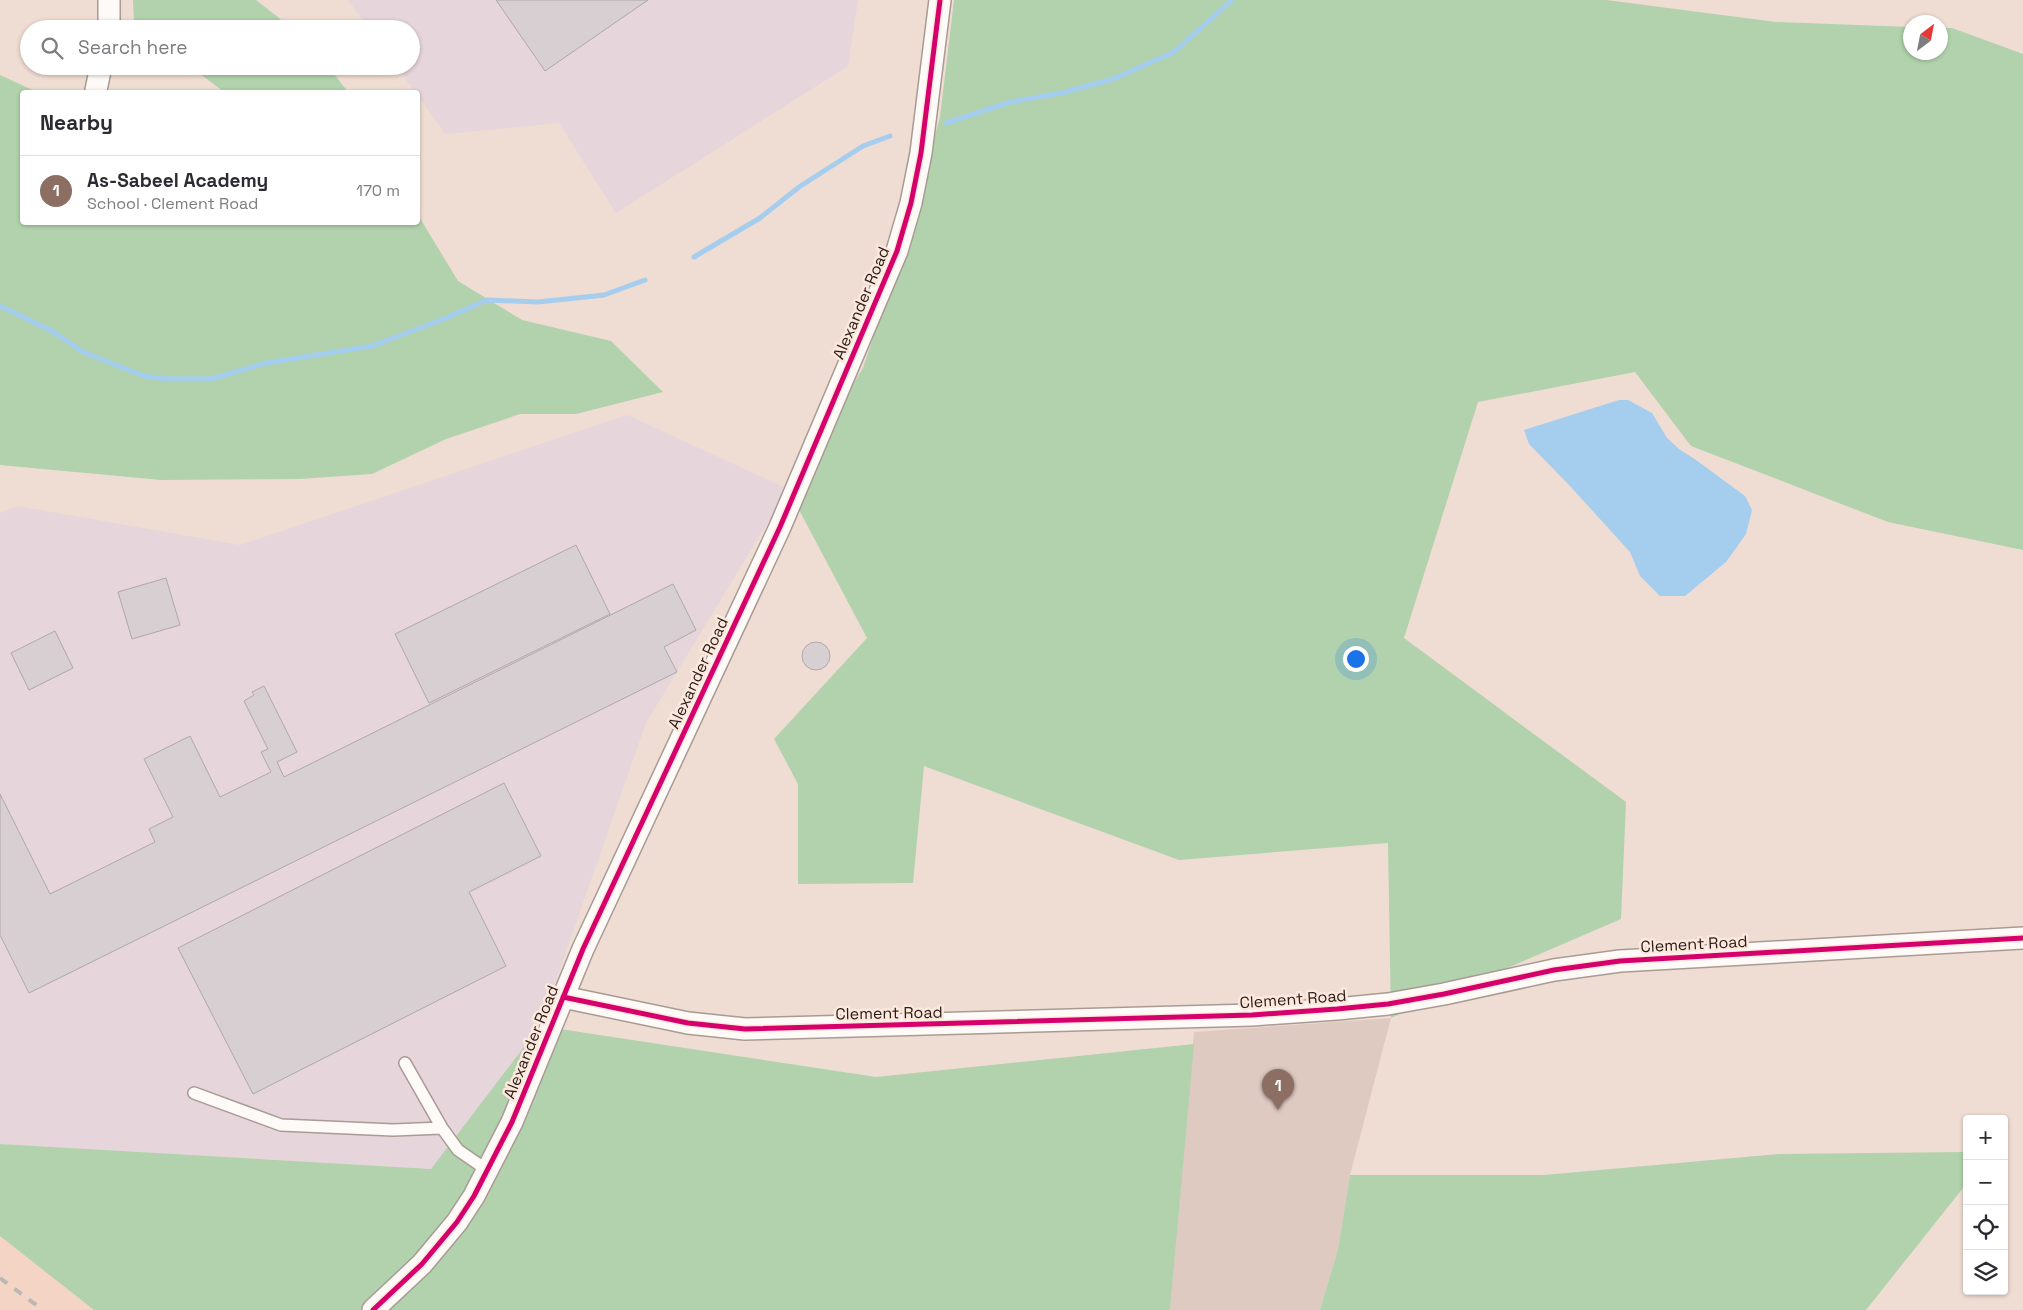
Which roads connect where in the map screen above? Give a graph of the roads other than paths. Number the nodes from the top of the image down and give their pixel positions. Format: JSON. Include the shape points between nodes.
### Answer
{"nodes":[{"id":1,"x":109,"y":0,"type":"edge"},
{"id":2,"x":940,"y":0,"type":"edge"},
{"id":3,"x":109,"y":20,"type":"edge"},
{"id":4,"x":99,"y":75,"type":"edge"},
{"id":5,"x":96,"y":90,"type":"dead end"},
{"id":6,"x":2023,"y":938,"type":"edge"},
{"id":7,"x":563,"y":997,"type":"junction"},
{"id":8,"x":405,"y":1063,"type":"dead end"},
{"id":9,"x":194,"y":1092,"type":"dead end"},
{"id":10,"x":442,"y":1128,"type":"junction"},
{"id":11,"x":487,"y":1170,"type":"junction"},
{"id":12,"x":374,"y":1310,"type":"edge"}],
"edges":[{"from":1,"to":3,"type":"street"},
{"from":2,"to":7,"type":"street","name":"Alexander Road","via":[[920,153],[911,203],[894,258],[780,527]]},
{"from":4,"to":5,"type":"street"},
{"from":6,"to":7,"type":"street","name":"Clement Road","via":[[1620,960],[1388,1004],[1252,1015],[745,1029],[688,1023]]},
{"from":7,"to":11,"type":"street","name":"Alexander Road","via":[[512,1122]]},
{"from":8,"to":10,"type":"lane"},
{"from":9,"to":10,"type":"lane","via":[[281,1125],[393,1130]]},
{"from":10,"to":11,"type":"lane","via":[[458,1150]]},
{"from":11,"to":12,"type":"street","name":"Alexander Road","via":[[440,1244]]}]}
